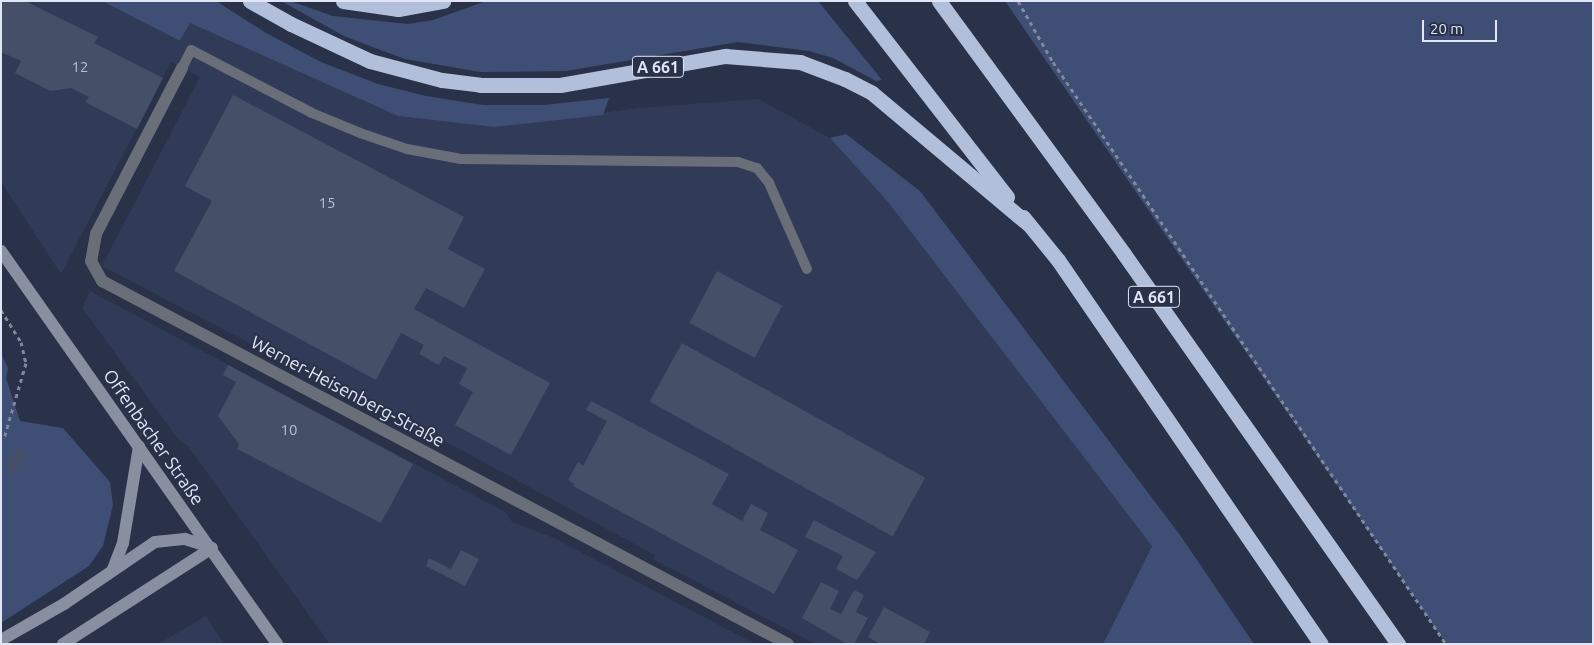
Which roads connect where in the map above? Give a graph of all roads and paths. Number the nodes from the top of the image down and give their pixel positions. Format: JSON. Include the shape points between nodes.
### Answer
{"nodes":[{"id":1,"x":250,"y":1,"type":"edge"},
{"id":2,"x":343,"y":1,"type":"edge"},
{"id":3,"x":443,"y":1,"type":"edge"},
{"id":4,"x":855,"y":1,"type":"edge"},
{"id":5,"x":939,"y":1,"type":"edge"},
{"id":6,"x":1018,"y":1,"type":"edge"},
{"id":7,"x":182,"y":68,"type":"joint"},
{"id":8,"x":1028,"y":224,"type":"junction"},
{"id":9,"x":1,"y":251,"type":"edge"},
{"id":10,"x":807,"y":269,"type":"dead end"},
{"id":11,"x":1,"y":310,"type":"edge"},
{"id":12,"x":4,"y":438,"type":"dead end"},
{"id":13,"x":139,"y":446,"type":"junction"},
{"id":14,"x":212,"y":548,"type":"junction"},
{"id":15,"x":113,"y":569,"type":"junction"},
{"id":16,"x":1,"y":640,"type":"edge"},
{"id":17,"x":63,"y":644,"type":"edge"},
{"id":18,"x":277,"y":644,"type":"edge"},
{"id":19,"x":788,"y":644,"type":"edge"},
{"id":20,"x":1321,"y":644,"type":"edge"},
{"id":21,"x":1398,"y":644,"type":"edge"},
{"id":22,"x":1446,"y":644,"type":"edge"}],
"edges":[{"from":1,"to":8,"type":"highway","number":"A 661","via":[[370,61],[442,80],[480,85],[560,85],[725,56],[800,62],[872,93]]},
{"from":2,"to":3,"type":"highway","via":[[398,8]]},
{"from":4,"to":8,"type":"highway","number":"A 661"},
{"from":5,"to":21,"type":"highway","number":"A 661","via":[[1124,254]]},
{"from":6,"to":22,"type":"path","via":[[1053,62]]},
{"from":7,"to":10,"type":"lane","via":[[191,50],[360,133],[407,149],[461,159],[738,162],[757,168],[769,183]]},
{"from":7,"to":19,"type":"street","name":"Werner-Heisenberg-Straße","via":[[96,234],[91,261],[102,281]]},
{"from":8,"to":20,"type":"highway","number":"A 661","via":[[1058,260]]},
{"from":9,"to":13,"type":"main road","name":"Offenbacher Straße"},
{"from":11,"to":12,"type":"path","via":[[20,342],[26,364]]},
{"from":13,"to":14,"type":"main road","name":"Offenbacher Straße"},
{"from":13,"to":15,"type":"main road","via":[[125,535]]},
{"from":14,"to":15,"type":"main road","via":[[185,539],[155,542]]},
{"from":14,"to":17,"type":"main road"},
{"from":14,"to":18,"type":"main road","name":"Offenbacher Straße"},
{"from":15,"to":16,"type":"main road","via":[[64,604]]}]}
